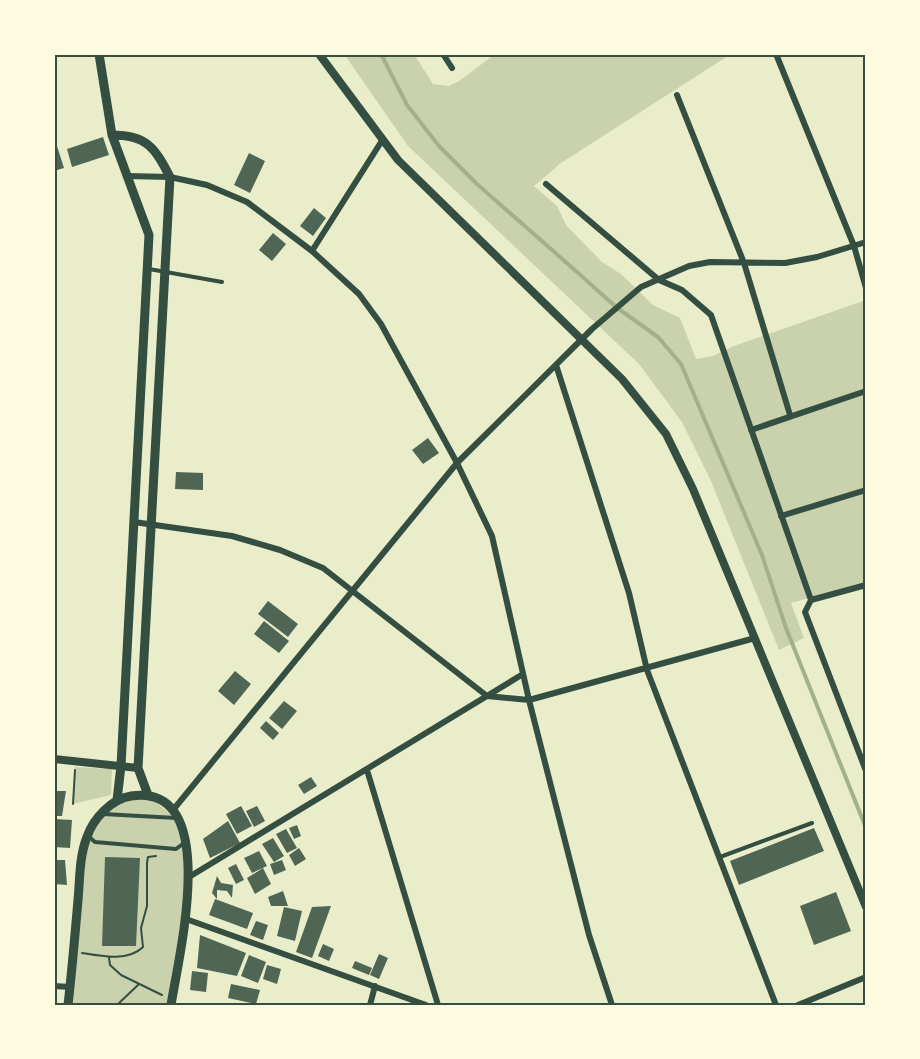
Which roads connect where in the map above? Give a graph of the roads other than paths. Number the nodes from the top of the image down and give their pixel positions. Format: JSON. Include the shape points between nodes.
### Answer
{"nodes":[{"id":1,"x":99,"y":54,"type":"edge"},
{"id":2,"x":319,"y":54,"type":"edge"},
{"id":3,"x":443,"y":54,"type":"edge"},
{"id":4,"x":776,"y":54,"type":"edge"},
{"id":5,"x":452,"y":68,"type":"dead end"},
{"id":6,"x":676,"y":96,"type":"dead end"},
{"id":7,"x":112,"y":135,"type":"junction"},
{"id":8,"x":383,"y":139,"type":"junction"},
{"id":9,"x":127,"y":176,"type":"junction"},
{"id":10,"x":170,"y":177,"type":"junction"},
{"id":11,"x":546,"y":184,"type":"dead end"},
{"id":12,"x":866,"y":242,"type":"edge"},
{"id":13,"x":854,"y":246,"type":"junction"},
{"id":14,"x":312,"y":251,"type":"junction"},
{"id":15,"x":744,"y":263,"type":"junction"},
{"id":16,"x":147,"y":268,"type":"junction"},
{"id":17,"x":165,"y":271,"type":"junction"},
{"id":18,"x":659,"y":280,"type":"junction"},
{"id":19,"x":222,"y":282,"type":"dead end"},
{"id":20,"x":866,"y":288,"type":"edge"},
{"id":21,"x":581,"y":340,"type":"junction"},
{"id":22,"x":556,"y":365,"type":"junction"},
{"id":23,"x":141,"y":387,"type":"junction"},
{"id":24,"x":159,"y":388,"type":"junction"},
{"id":25,"x":866,"y":391,"type":"edge"},
{"id":26,"x":790,"y":415,"type":"junction"},
{"id":27,"x":751,"y":430,"type":"junction"},
{"id":28,"x":457,"y":462,"type":"junction"},
{"id":29,"x":866,"y":490,"type":"edge"},
{"id":30,"x":781,"y":516,"type":"junction"},
{"id":31,"x":134,"y":522,"type":"junction"},
{"id":32,"x":151,"y":524,"type":"junction"},
{"id":33,"x":866,"y":585,"type":"edge"},
{"id":34,"x":353,"y":591,"type":"junction"},
{"id":35,"x":811,"y":600,"type":"junction"},
{"id":36,"x":756,"y":638,"type":"junction"},
{"id":37,"x":127,"y":643,"type":"junction"},
{"id":38,"x":145,"y":645,"type":"junction"},
{"id":39,"x":647,"y":670,"type":"junction"},
{"id":40,"x":524,"y":674,"type":"junction"},
{"id":41,"x":487,"y":696,"type":"junction"},
{"id":42,"x":530,"y":700,"type":"junction"},
{"id":43,"x":54,"y":759,"type":"edge"},
{"id":44,"x":121,"y":766,"type":"junction"},
{"id":45,"x":138,"y":768,"type":"junction"},
{"id":46,"x":367,"y":770,"type":"junction"},
{"id":47,"x":866,"y":771,"type":"edge"},
{"id":48,"x":148,"y":795,"type":"junction"},
{"id":49,"x":117,"y":800,"type":"junction"},
{"id":50,"x":101,"y":814,"type":"junction"},
{"id":51,"x":175,"y":814,"type":"junction"},
{"id":52,"x":812,"y":823,"type":"dead end"},
{"id":53,"x":87,"y":835,"type":"junction"},
{"id":54,"x":186,"y":842,"type":"junction"},
{"id":55,"x":720,"y":856,"type":"junction"},
{"id":56,"x":189,"y":877,"type":"junction"},
{"id":57,"x":866,"y":907,"type":"edge"},
{"id":58,"x":186,"y":919,"type":"junction"},
{"id":59,"x":866,"y":977,"type":"edge"},
{"id":60,"x":54,"y":986,"type":"edge"},
{"id":61,"x":375,"y":986,"type":"junction"},
{"id":62,"x":70,"y":987,"type":"junction"},
{"id":63,"x":172,"y":1001,"type":"edge"},
{"id":64,"x":68,"y":1005,"type":"edge"},
{"id":65,"x":370,"y":1005,"type":"edge"},
{"id":66,"x":426,"y":1005,"type":"edge"},
{"id":67,"x":438,"y":1005,"type":"edge"},
{"id":68,"x":612,"y":1005,"type":"edge"},
{"id":69,"x":776,"y":1005,"type":"edge"},
{"id":70,"x":798,"y":1005,"type":"edge"}],
"edges":[{"from":1,"to":7,"type":"main road"},
{"from":2,"to":8,"type":"street"},
{"from":3,"to":5,"type":"street"},
{"from":4,"to":13,"type":"street"},
{"from":6,"to":15,"type":"street"},
{"from":7,"to":9,"type":"main road"},
{"from":7,"to":10,"type":"main road","via":[[131,135],[149,143]]},
{"from":8,"to":14,"type":"street"},
{"from":8,"to":21,"type":"street","via":[[398,160]]},
{"from":9,"to":10,"type":"street"},
{"from":9,"to":16,"type":"main road","via":[[149,235]]},
{"from":10,"to":14,"type":"street","via":[[207,185],[247,202]]},
{"from":10,"to":17,"type":"main road"},
{"from":11,"to":18,"type":"street"},
{"from":12,"to":13,"type":"street"},
{"from":13,"to":15,"type":"street","via":[[785,263]]},
{"from":13,"to":20,"type":"street"},
{"from":14,"to":28,"type":"street","via":[[359,294],[381,324]]},
{"from":15,"to":18,"type":"street","via":[[689,266]]},
{"from":15,"to":26,"type":"street"},
{"from":16,"to":17,"type":"lane"},
{"from":16,"to":23,"type":"main road"},
{"from":17,"to":19,"type":"lane"},
{"from":17,"to":24,"type":"main road"},
{"from":18,"to":21,"type":"street","via":[[641,287]]},
{"from":18,"to":27,"type":"street","via":[[682,290],[711,315]]},
{"from":21,"to":22,"type":"street"},
{"from":21,"to":36,"type":"street","via":[[622,379],[666,434]]},
{"from":22,"to":28,"type":"street"},
{"from":22,"to":39,"type":"street","via":[[629,592]]},
{"from":23,"to":24,"type":"main road"},
{"from":23,"to":31,"type":"main road"},
{"from":24,"to":32,"type":"main road"},
{"from":25,"to":26,"type":"street"},
{"from":26,"to":27,"type":"street"},
{"from":27,"to":30,"type":"street"},
{"from":28,"to":34,"type":"street"},
{"from":28,"to":40,"type":"street","via":[[492,536]]},
{"from":29,"to":30,"type":"street"},
{"from":30,"to":35,"type":"street"},
{"from":31,"to":32,"type":"street"},
{"from":31,"to":37,"type":"main road"},
{"from":32,"to":34,"type":"street","via":[[232,536],[280,550],[323,568]]},
{"from":32,"to":38,"type":"main road"},
{"from":33,"to":35,"type":"street"},
{"from":34,"to":41,"type":"street"},
{"from":34,"to":51,"type":"street"},
{"from":35,"to":47,"type":"street","via":[[805,612]]},
{"from":36,"to":39,"type":"street"},
{"from":36,"to":57,"type":"street"},
{"from":37,"to":38,"type":"main road"},
{"from":37,"to":44,"type":"main road"},
{"from":38,"to":45,"type":"main road"},
{"from":39,"to":42,"type":"street"},
{"from":39,"to":55,"type":"street"},
{"from":40,"to":41,"type":"street"},
{"from":40,"to":42,"type":"street"},
{"from":41,"to":42,"type":"street"},
{"from":41,"to":46,"type":"street"},
{"from":42,"to":68,"type":"street","via":[[589,935]]},
{"from":43,"to":44,"type":"street"},
{"from":44,"to":45,"type":"street"},
{"from":44,"to":49,"type":"main road"},
{"from":45,"to":48,"type":"main road"},
{"from":46,"to":56,"type":"street"},
{"from":46,"to":67,"type":"street"},
{"from":48,"to":49,"type":"main road"},
{"from":48,"to":51,"type":"main road","via":[[164,801]]},
{"from":49,"to":50,"type":"main road"},
{"from":50,"to":51,"type":"lane"},
{"from":50,"to":53,"type":"main road"},
{"from":51,"to":54,"type":"main road"},
{"from":52,"to":55,"type":"lane"},
{"from":53,"to":54,"type":"lane","via":[[95,842],[176,849]]},
{"from":53,"to":62,"type":"main road"},
{"from":54,"to":56,"type":"main road"},
{"from":55,"to":69,"type":"street"},
{"from":56,"to":58,"type":"main road"},
{"from":58,"to":61,"type":"street"},
{"from":58,"to":63,"type":"main road"},
{"from":59,"to":70,"type":"street"},
{"from":60,"to":62,"type":"street"},
{"from":61,"to":65,"type":"street"},
{"from":61,"to":66,"type":"street"},
{"from":62,"to":64,"type":"main road"}]}
